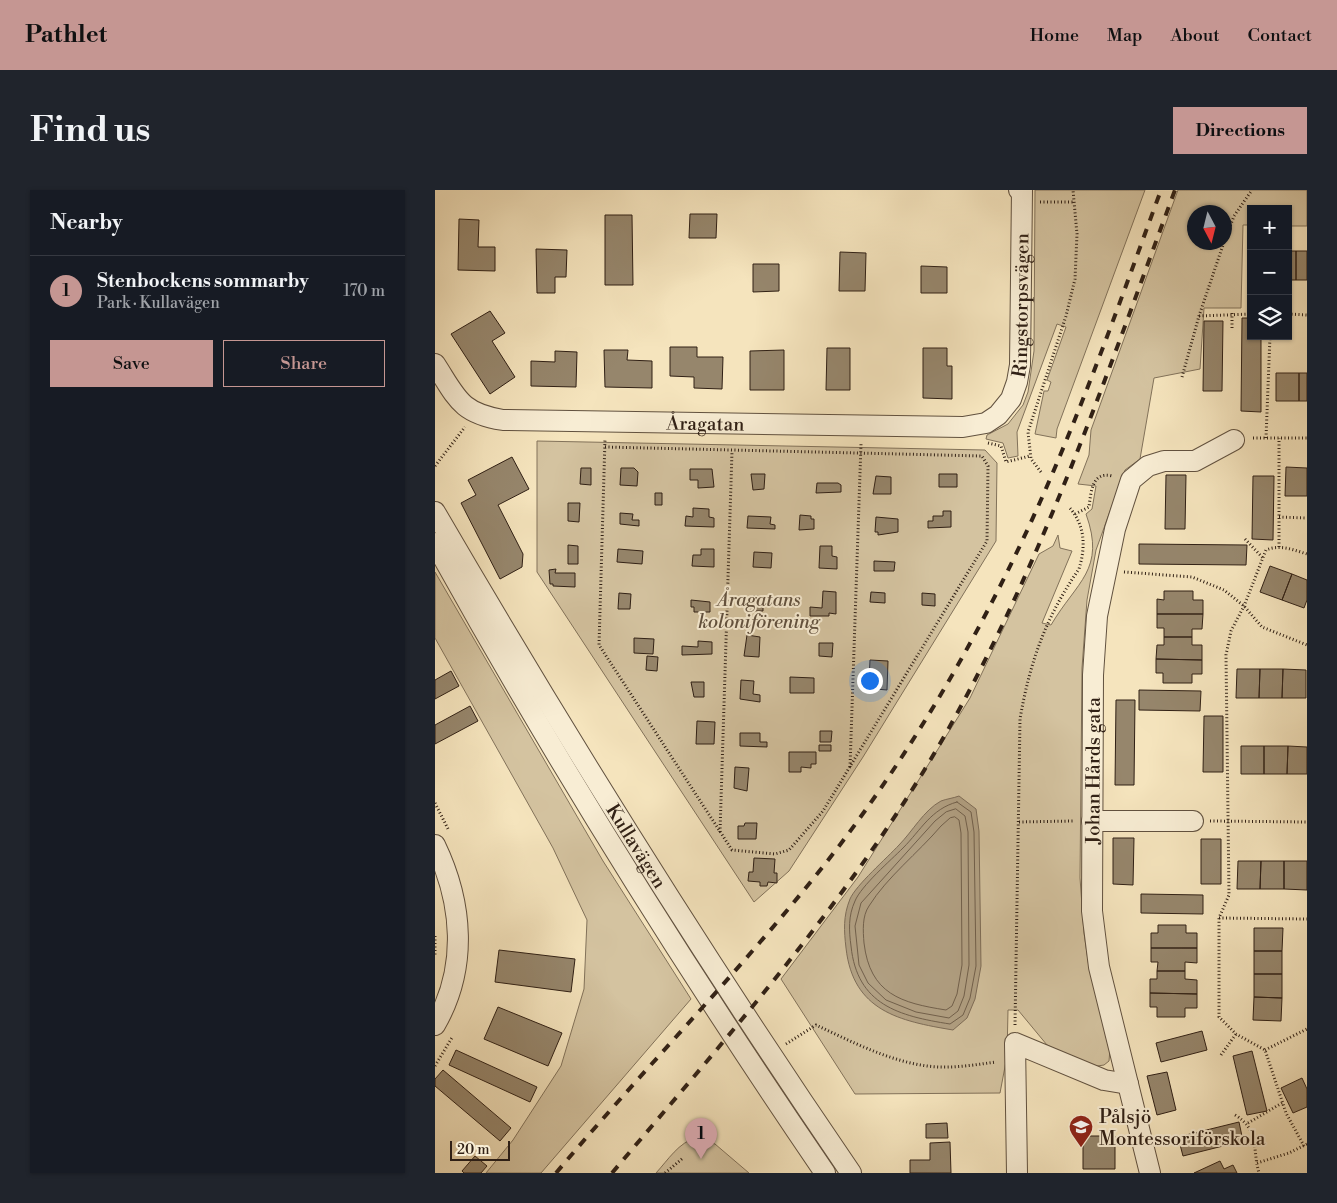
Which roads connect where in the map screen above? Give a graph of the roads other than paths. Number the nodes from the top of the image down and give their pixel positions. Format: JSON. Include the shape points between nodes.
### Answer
{"nodes":[{"id":1,"x":1021,"y":194,"type":"edge"},
{"id":2,"x":435,"y":364,"type":"edge"},
{"id":3,"x":999,"y":415,"type":"joint"},
{"id":4,"x":1234,"y":440,"type":"road end"},
{"id":5,"x":435,"y":512,"type":"edge"},
{"id":6,"x":435,"y":543,"type":"edge"},
{"id":7,"x":1092,"y":821,"type":"junction"},
{"id":8,"x":1193,"y":821,"type":"road end"},
{"id":9,"x":435,"y":845,"type":"edge"},
{"id":10,"x":435,"y":1025,"type":"edge"},
{"id":11,"x":1128,"y":1084,"type":"junction"},
{"id":12,"x":825,"y":1173,"type":"edge"},
{"id":13,"x":851,"y":1173,"type":"edge"},
{"id":14,"x":1017,"y":1173,"type":"edge"},
{"id":15,"x":1150,"y":1173,"type":"edge"}],
"edges":[{"from":1,"to":3,"type":"street","name":"Ringstorpsvägen","via":[[1020,365],[1011,399]]},
{"from":2,"to":3,"type":"street","name":"Åragatan","via":[[457,398],[474,413],[521,421],[963,427],[986,423]]},
{"from":4,"to":7,"type":"street","name":"Johan Hårds gata","via":[[1195,460],[1164,461],[1148,466],[1131,480],[1122,504],[1097,616],[1093,675]]},
{"from":5,"to":13,"type":"street","name":"Kullavägen","via":[[621,820],[775,1062]]},
{"from":6,"to":12,"type":"street","name":"Kullavägen","via":[[541,729],[620,857]]},
{"from":7,"to":8,"type":"street"},
{"from":7,"to":11,"type":"street","name":"Johan Hårds gata","via":[[1092,911],[1099,967]]},
{"from":9,"to":10,"type":"street","via":[[451,884],[459,942],[457,966],[448,998]]},
{"from":11,"to":14,"type":"street","via":[[1103,1080],[1014,1051]]},
{"from":11,"to":15,"type":"street","name":"Johan Hårds gata"}]}
